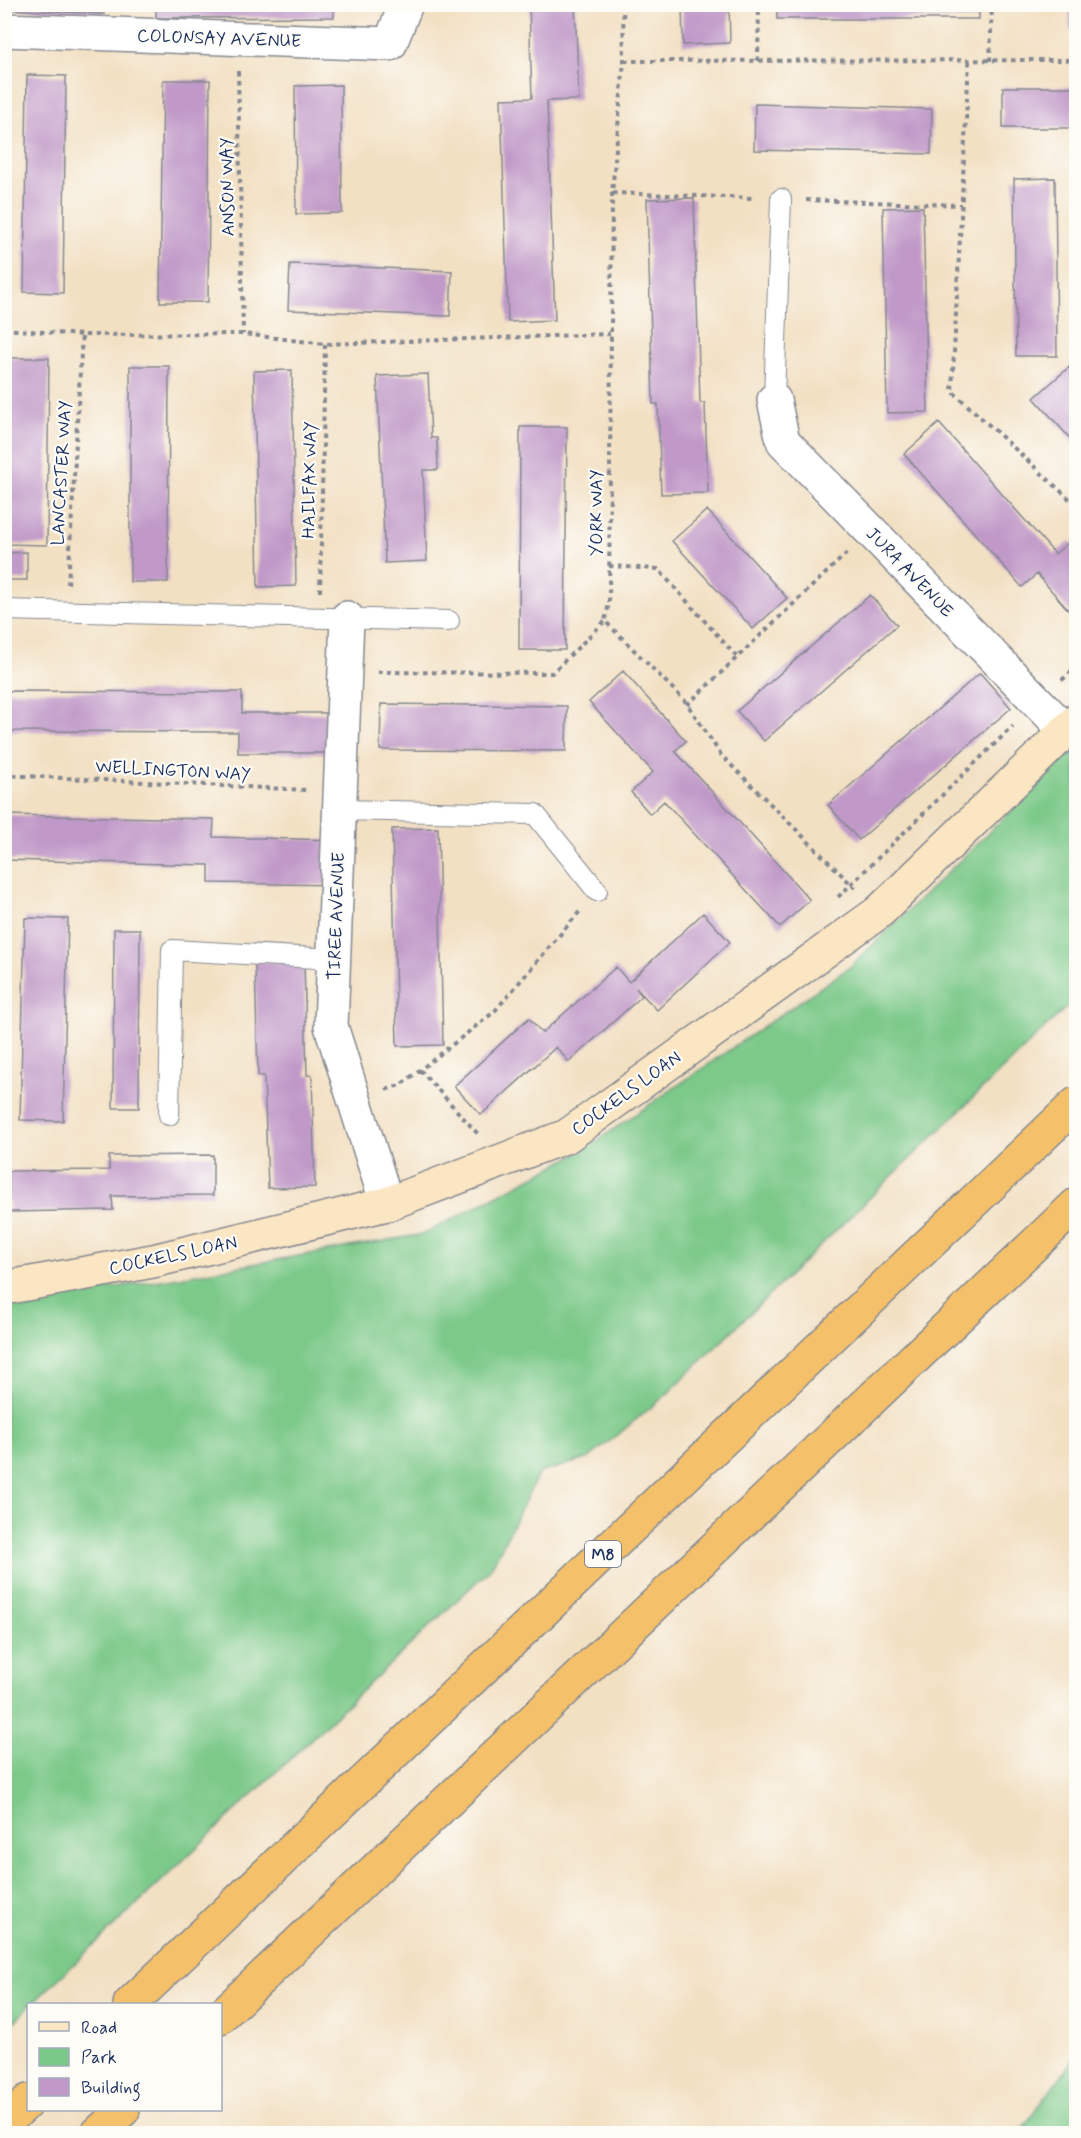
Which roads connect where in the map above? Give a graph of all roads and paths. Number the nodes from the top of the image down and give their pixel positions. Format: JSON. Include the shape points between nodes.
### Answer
{"nodes":[{"id":1,"x":406,"y":4,"type":"edge"},
{"id":2,"x":623,"y":4,"type":"edge"},
{"id":3,"x":759,"y":4,"type":"edge"},
{"id":4,"x":992,"y":4,"type":"edge"},
{"id":5,"x":4,"y":30,"type":"edge"},
{"id":6,"x":238,"y":39,"type":"junction"},
{"id":7,"x":1077,"y":60,"type":"edge"},
{"id":8,"x":624,"y":61,"type":"junction"},
{"id":9,"x":758,"y":61,"type":"junction"},
{"id":10,"x":969,"y":61,"type":"junction"},
{"id":11,"x":990,"y":61,"type":"junction"},
{"id":12,"x":781,"y":199,"type":"dead end"},
{"id":13,"x":4,"y":329,"type":"edge"},
{"id":14,"x":243,"y":334,"type":"junction"},
{"id":15,"x":610,"y":334,"type":"junction"},
{"id":16,"x":82,"y":335,"type":"junction"},
{"id":17,"x":326,"y":344,"type":"junction"},
{"id":18,"x":774,"y":400,"type":"joint"},
{"id":19,"x":1077,"y":505,"type":"edge"},
{"id":20,"x":870,"y":531,"type":"junction"},
{"id":21,"x":609,"y":566,"type":"junction"},
{"id":22,"x":4,"y":610,"type":"edge"},
{"id":23,"x":67,"y":612,"type":"junction"},
{"id":24,"x":333,"y":618,"type":"junction"},
{"id":25,"x":449,"y":621,"type":"dead end"},
{"id":26,"x":605,"y":621,"type":"junction"},
{"id":27,"x":737,"y":657,"type":"junction"},
{"id":28,"x":1077,"y":667,"type":"edge"},
{"id":29,"x":345,"y":671,"type":"junction"},
{"id":30,"x":1037,"y":702,"type":"junction"},
{"id":31,"x":687,"y":705,"type":"junction"},
{"id":32,"x":1071,"y":726,"type":"edge"},
{"id":33,"x":4,"y":775,"type":"edge"},
{"id":34,"x":340,"y":801,"type":"junction"},
{"id":35,"x":852,"y":885,"type":"junction"},
{"id":36,"x":597,"y":891,"type":"joint"},
{"id":37,"x":833,"y":900,"type":"dead end"},
{"id":38,"x":879,"y":912,"type":"junction"},
{"id":39,"x":335,"y":959,"type":"junction"},
{"id":40,"x":420,"y":1070,"type":"junction"},
{"id":41,"x":355,"y":1101,"type":"junction"},
{"id":42,"x":1077,"y":1104,"type":"edge"},
{"id":43,"x":169,"y":1115,"type":"dead end"},
{"id":44,"x":480,"y":1136,"type":"dead end"},
{"id":45,"x":387,"y":1204,"type":"junction"},
{"id":46,"x":1077,"y":1205,"type":"edge"},
{"id":47,"x":4,"y":1288,"type":"edge"},
{"id":48,"x":131,"y":2003,"type":"edge"},
{"id":49,"x":222,"y":2015,"type":"edge"},
{"id":50,"x":27,"y":2102,"type":"edge"},
{"id":51,"x":121,"y":2111,"type":"edge"},
{"id":52,"x":4,"y":2124,"type":"edge"},
{"id":53,"x":97,"y":2133,"type":"edge"}],
"edges":[{"from":1,"to":6,"type":"street","name":"COLONSAY AVENUE","via":[[390,44]]},
{"from":2,"to":8,"type":"path","name":"YORK WAY"},
{"from":3,"to":9,"type":"path"},
{"from":4,"to":11,"type":"path"},
{"from":5,"to":6,"type":"street","name":"COLONSAY AVENUE"},
{"from":6,"to":14,"type":"path","name":"ANSON WAY"},
{"from":7,"to":11,"type":"path"},
{"from":8,"to":9,"type":"path"},
{"from":8,"to":15,"type":"path","name":"YORK WAY","via":[[612,193]]},
{"from":9,"to":10,"type":"path"},
{"from":10,"to":11,"type":"path"},
{"from":10,"to":19,"type":"path","via":[[952,391]]},
{"from":12,"to":18,"type":"lane"},
{"from":13,"to":16,"type":"path"},
{"from":14,"to":16,"type":"path"},
{"from":14,"to":17,"type":"path"},
{"from":15,"to":17,"type":"path"},
{"from":15,"to":21,"type":"path","name":"YORK WAY"},
{"from":16,"to":23,"type":"path","name":"LANCASTER WAY"},
{"from":17,"to":24,"type":"path","name":"HAILFAX WAY"},
{"from":18,"to":20,"type":"street","name":"JURA AVENUE","via":[[783,441]]},
{"from":20,"to":27,"type":"path"},
{"from":20,"to":30,"type":"street","name":"JURA AVENUE"},
{"from":21,"to":26,"type":"path","name":"YORK WAY"},
{"from":21,"to":27,"type":"path","via":[[658,569]]},
{"from":22,"to":23,"type":"lane"},
{"from":23,"to":24,"type":"lane"},
{"from":24,"to":25,"type":"lane"},
{"from":24,"to":29,"type":"street","name":"TIREE AVENUE"},
{"from":26,"to":29,"type":"path","via":[[552,673]]},
{"from":26,"to":31,"type":"path"},
{"from":27,"to":31,"type":"path"},
{"from":28,"to":30,"type":"path"},
{"from":29,"to":34,"type":"street","name":"TIREE AVENUE"},
{"from":30,"to":32,"type":"street","name":"JURA AVENUE"},
{"from":30,"to":35,"type":"path"},
{"from":31,"to":35,"type":"path","via":[[721,755]]},
{"from":32,"to":38,"type":"street","name":"COCKELS LOAN"},
{"from":33,"to":34,"type":"path","name":"WELLINGTON WAY"},
{"from":34,"to":36,"type":"lane","via":[[535,814]]},
{"from":34,"to":39,"type":"street","name":"TIREE AVENUE"},
{"from":35,"to":37,"type":"path"},
{"from":35,"to":38,"type":"path"},
{"from":36,"to":40,"type":"path","via":[[494,1012]]},
{"from":38,"to":45,"type":"street","name":"COCKELS LOAN","via":[[567,1136]]},
{"from":39,"to":41,"type":"street","name":"TIREE AVENUE","via":[[331,1026]]},
{"from":39,"to":43,"type":"lane","via":[[171,950]]},
{"from":40,"to":41,"type":"path","via":[[402,1084]]},
{"from":40,"to":44,"type":"path"},
{"from":41,"to":45,"type":"street","name":"TIREE AVENUE"},
{"from":42,"to":48,"type":"highway","number":"M8"},
{"from":45,"to":47,"type":"street","name":"COCKELS LOAN","via":[[153,1261]]},
{"from":46,"to":49,"type":"highway"},
{"from":50,"to":52,"type":"highway"},
{"from":51,"to":53,"type":"highway"}]}
